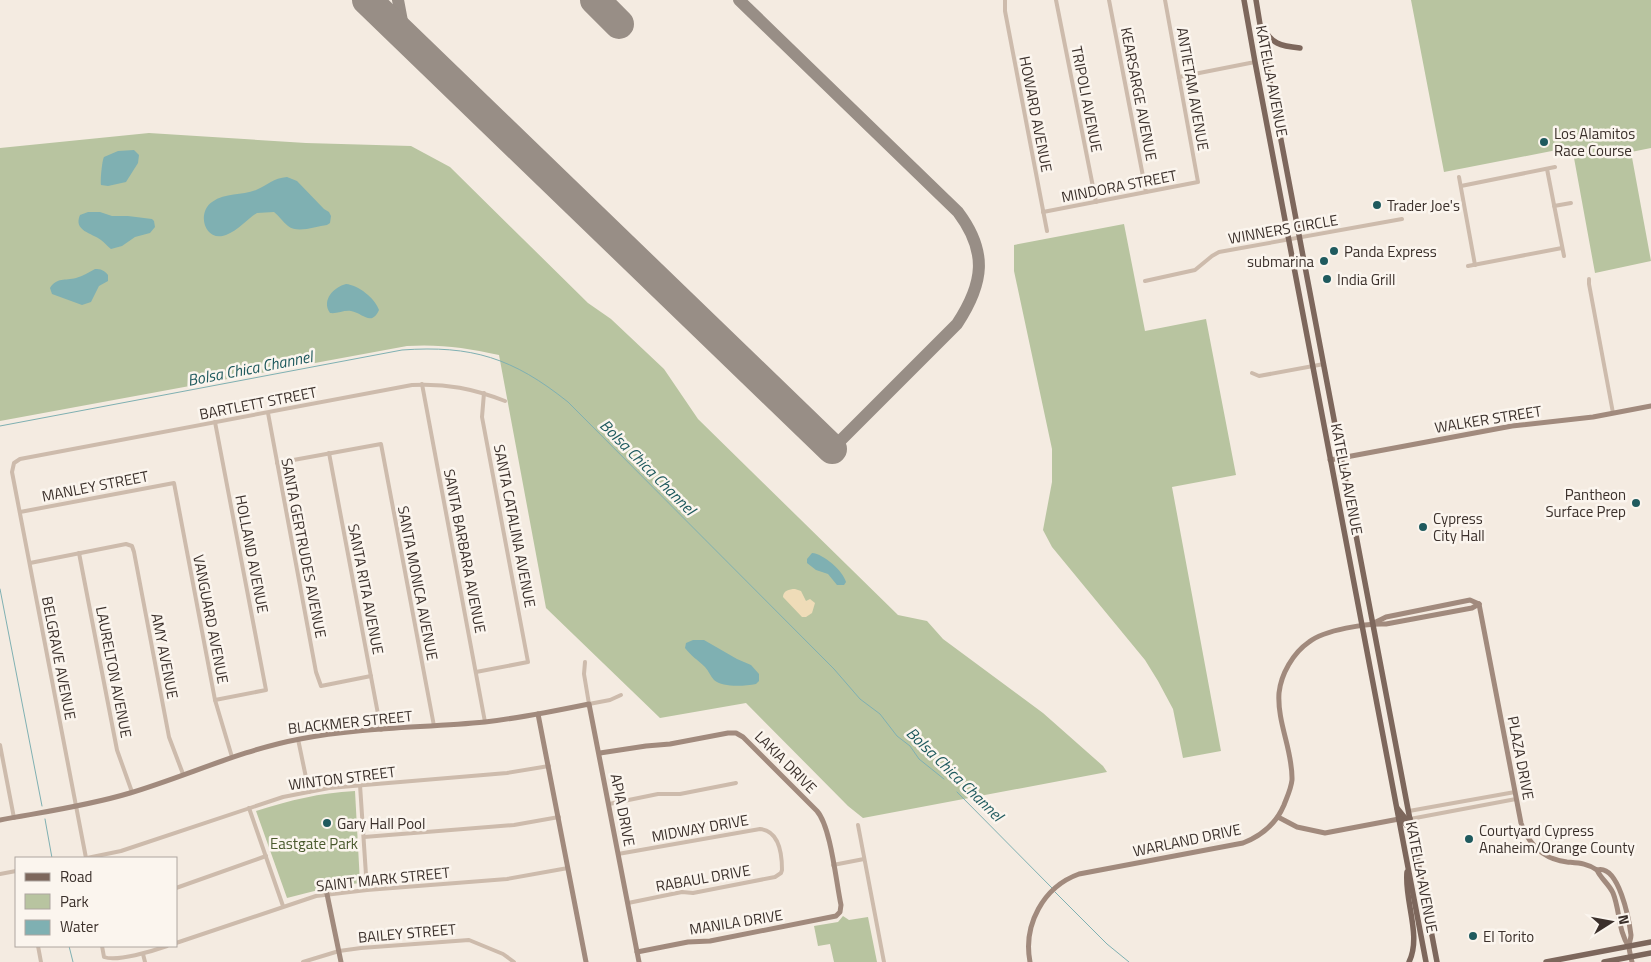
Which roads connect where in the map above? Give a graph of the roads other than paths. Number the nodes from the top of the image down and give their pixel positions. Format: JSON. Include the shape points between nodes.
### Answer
{"nodes":[{"id":1,"x":1005,"y":0,"type":"edge"},
{"id":2,"x":1056,"y":0,"type":"edge"},
{"id":3,"x":1109,"y":0,"type":"edge"},
{"id":4,"x":1165,"y":0,"type":"edge"},
{"id":5,"x":1244,"y":0,"type":"edge"},
{"id":6,"x":1256,"y":0,"type":"edge"},
{"id":7,"x":1260,"y":24,"type":"junction"},
{"id":8,"x":1300,"y":48,"type":"dead end"},
{"id":9,"x":1255,"y":62,"type":"junction"},
{"id":10,"x":1179,"y":77,"type":"junction"},
{"id":11,"x":1555,"y":168,"type":"dead end"},
{"id":12,"x":1547,"y":169,"type":"junction"},
{"id":13,"x":1459,"y":178,"type":"dead end"},
{"id":14,"x":1198,"y":182,"type":"joint"},
{"id":15,"x":1461,"y":186,"type":"junction"},
{"id":16,"x":1146,"y":192,"type":"junction"},
{"id":17,"x":1096,"y":202,"type":"junction"},
{"id":18,"x":1571,"y":203,"type":"dead end"},
{"id":19,"x":1554,"y":206,"type":"junction"},
{"id":20,"x":1043,"y":212,"type":"junction"},
{"id":21,"x":1402,"y":218,"type":"dead end"},
{"id":22,"x":1047,"y":231,"type":"dead end"},
{"id":23,"x":1289,"y":239,"type":"junction"},
{"id":24,"x":1300,"y":239,"type":"junction"},
{"id":25,"x":1562,"y":248,"type":"junction"},
{"id":26,"x":1564,"y":256,"type":"dead end"},
{"id":27,"x":1475,"y":265,"type":"junction"},
{"id":28,"x":1468,"y":266,"type":"dead end"},
{"id":29,"x":1590,"y":279,"type":"dead end"},
{"id":30,"x":1144,"y":281,"type":"dead end"},
{"id":31,"x":1324,"y":364,"type":"junction"},
{"id":32,"x":1313,"y":366,"type":"junction"},
{"id":33,"x":1252,"y":374,"type":"dead end"},
{"id":34,"x":422,"y":384,"type":"junction"},
{"id":35,"x":484,"y":393,"type":"junction"},
{"id":36,"x":505,"y":402,"type":"dead end"},
{"id":37,"x":1651,"y":406,"type":"edge"},
{"id":38,"x":268,"y":413,"type":"junction"},
{"id":39,"x":1613,"y":413,"type":"junction"},
{"id":40,"x":215,"y":422,"type":"junction"},
{"id":41,"x":329,"y":453,"type":"junction"},
{"id":42,"x":1341,"y":458,"type":"junction"},
{"id":43,"x":1330,"y":460,"type":"junction"},
{"id":44,"x":14,"y":463,"type":"joint"},
{"id":45,"x":277,"y":463,"type":"junction"},
{"id":46,"x":174,"y":483,"type":"joint"},
{"id":47,"x":20,"y":512,"type":"junction"},
{"id":48,"x":79,"y":554,"type":"junction"},
{"id":49,"x":30,"y":563,"type":"junction"},
{"id":50,"x":1479,"y":604,"type":"joint"},
{"id":51,"x":1373,"y":623,"type":"junction"},
{"id":52,"x":1362,"y":625,"type":"junction"},
{"id":53,"x":586,"y":662,"type":"dead end"},
{"id":54,"x":476,"y":672,"type":"junction"},
{"id":55,"x":371,"y":676,"type":"junction"},
{"id":56,"x":621,"y":695,"type":"dead end"},
{"id":57,"x":215,"y":700,"type":"junction"},
{"id":58,"x":590,"y":704,"type":"junction"},
{"id":59,"x":538,"y":714,"type":"junction"},
{"id":60,"x":486,"y":722,"type":"junction"},
{"id":61,"x":434,"y":726,"type":"junction"},
{"id":62,"x":381,"y":730,"type":"junction"},
{"id":63,"x":298,"y":739,"type":"junction"},
{"id":64,"x":0,"y":745,"type":"edge"},
{"id":65,"x":600,"y":753,"type":"junction"},
{"id":66,"x":232,"y":757,"type":"junction"},
{"id":67,"x":549,"y":766,"type":"junction"},
{"id":68,"x":183,"y":774,"type":"junction"},
{"id":69,"x":736,"y":783,"type":"dead end"},
{"id":70,"x":360,"y":785,"type":"junction"},
{"id":71,"x":132,"y":792,"type":"junction"},
{"id":72,"x":309,"y":792,"type":"junction"},
{"id":73,"x":1515,"y":792,"type":"junction"},
{"id":74,"x":1516,"y":799,"type":"junction"},
{"id":75,"x":609,"y":804,"type":"junction"},
{"id":76,"x":76,"y":806,"type":"junction"},
{"id":77,"x":249,"y":808,"type":"junction"},
{"id":78,"x":1396,"y":808,"type":"junction"},
{"id":79,"x":1409,"y":811,"type":"junction"},
{"id":80,"x":559,"y":817,"type":"junction"},
{"id":81,"x":1278,"y":817,"type":"junction"},
{"id":82,"x":14,"y":818,"type":"junction"},
{"id":83,"x":1410,"y":818,"type":"junction"},
{"id":84,"x":0,"y":820,"type":"edge"},
{"id":85,"x":1399,"y":820,"type":"junction"},
{"id":86,"x":858,"y":825,"type":"dead end"},
{"id":87,"x":1413,"y":833,"type":"junction"},
{"id":88,"x":364,"y":837,"type":"junction"},
{"id":89,"x":618,"y":854,"type":"junction"},
{"id":90,"x":266,"y":856,"type":"junction"},
{"id":91,"x":86,"y":857,"type":"edge"},
{"id":92,"x":91,"y":857,"type":"edge"},
{"id":93,"x":864,"y":859,"type":"junction"},
{"id":94,"x":833,"y":865,"type":"junction"},
{"id":95,"x":1407,"y":865,"type":"junction"},
{"id":96,"x":568,"y":868,"type":"junction"},
{"id":97,"x":15,"y":871,"type":"edge"},
{"id":98,"x":781,"y":873,"type":"joint"},
{"id":99,"x":0,"y":874,"type":"edge"},
{"id":100,"x":178,"y":887,"type":"edge"},
{"id":101,"x":367,"y":890,"type":"junction"},
{"id":102,"x":327,"y":894,"type":"junction"},
{"id":103,"x":628,"y":903,"type":"junction"},
{"id":104,"x":284,"y":906,"type":"junction"},
{"id":105,"x":838,"y":914,"type":"joint"},
{"id":106,"x":178,"y":942,"type":"edge"},
{"id":107,"x":1651,"y":942,"type":"edge"},
{"id":108,"x":38,"y":947,"type":"edge"},
{"id":109,"x":102,"y":947,"type":"edge"},
{"id":110,"x":164,"y":947,"type":"edge"},
{"id":111,"x":1629,"y":947,"type":"junction"},
{"id":112,"x":339,"y":951,"type":"junction"},
{"id":113,"x":637,"y":952,"type":"junction"},
{"id":114,"x":1651,"y":953,"type":"edge"},
{"id":115,"x":143,"y":954,"type":"junction"},
{"id":116,"x":1631,"y":959,"type":"edge"},
{"id":117,"x":512,"y":961,"type":"edge"},
{"id":118,"x":41,"y":962,"type":"edge"},
{"id":119,"x":145,"y":962,"type":"edge"},
{"id":120,"x":303,"y":962,"type":"edge"},
{"id":121,"x":341,"y":962,"type":"edge"},
{"id":122,"x":586,"y":962,"type":"edge"},
{"id":123,"x":639,"y":962,"type":"edge"},
{"id":124,"x":884,"y":962,"type":"edge"},
{"id":125,"x":1030,"y":962,"type":"edge"},
{"id":126,"x":1409,"y":962,"type":"edge"},
{"id":127,"x":1426,"y":962,"type":"edge"},
{"id":128,"x":1437,"y":962,"type":"edge"},
{"id":129,"x":1546,"y":962,"type":"edge"},
{"id":130,"x":1604,"y":962,"type":"edge"}],
"edges":[{"from":1,"to":20,"type":"street","name":"HOWARD AVENUE"},
{"from":2,"to":17,"type":"street","name":"TRIPOLI AVENUE"},
{"from":3,"to":16,"type":"street","name":"KEARSARGE AVENUE"},
{"from":4,"to":10,"type":"street","name":"ANTIETAM AVENUE"},
{"from":5,"to":9,"type":"main road","name":"KATELLA AVENUE"},
{"from":6,"to":7,"type":"main road","name":"KATELLA AVENUE"},
{"from":7,"to":8,"type":"main road","via":[[1276,44]]},
{"from":7,"to":24,"type":"main road","name":"KATELLA AVENUE"},
{"from":9,"to":10,"type":"street"},
{"from":9,"to":23,"type":"main road","name":"KATELLA AVENUE"},
{"from":10,"to":14,"type":"street","name":"ANTIETAM AVENUE"},
{"from":11,"to":12,"type":"street"},
{"from":12,"to":15,"type":"street"},
{"from":12,"to":19,"type":"street"},
{"from":13,"to":15,"type":"street"},
{"from":14,"to":16,"type":"street","name":"MINDORA STREET"},
{"from":15,"to":27,"type":"street"},
{"from":16,"to":17,"type":"street","name":"MINDORA STREET"},
{"from":17,"to":20,"type":"street","name":"MINDORA STREET"},
{"from":18,"to":19,"type":"street"},
{"from":19,"to":25,"type":"street"},
{"from":20,"to":22,"type":"street","name":"HOWARD AVENUE"},
{"from":21,"to":24,"type":"street","name":"WINNERS CIRCLE"},
{"from":23,"to":24,"type":"street","name":"WINNERS CIRCLE"},
{"from":23,"to":30,"type":"street","name":"WINNERS CIRCLE","via":[[1219,252],[1196,270]]},
{"from":23,"to":32,"type":"main road","name":"KATELLA AVENUE"},
{"from":24,"to":31,"type":"main road","name":"KATELLA AVENUE"},
{"from":25,"to":26,"type":"street"},
{"from":25,"to":27,"type":"street"},
{"from":27,"to":28,"type":"street"},
{"from":29,"to":39,"type":"street"},
{"from":31,"to":32,"type":"street"},
{"from":31,"to":42,"type":"main road","name":"KATELLA AVENUE"},
{"from":32,"to":33,"type":"street","via":[[1259,376]]},
{"from":32,"to":43,"type":"main road","name":"KATELLA AVENUE"},
{"from":34,"to":35,"type":"street","name":"BARTLETT STREET","via":[[454,386]]},
{"from":34,"to":38,"type":"street","name":"BARTLETT STREET"},
{"from":34,"to":54,"type":"street","name":"SANTA BARBARA AVENUE"},
{"from":35,"to":36,"type":"street","name":"BARTLETT STREET"},
{"from":35,"to":54,"type":"street","name":"SANTA CATALINA AVENUE","via":[[482,416],[528,662]]},
{"from":37,"to":39,"type":"street","name":"WALKER STREET"},
{"from":38,"to":40,"type":"street","name":"BARTLETT STREET"},
{"from":38,"to":45,"type":"street","name":"SANTA GERTRUDES AVENUE"},
{"from":39,"to":42,"type":"street","name":"WALKER STREET","via":[[1512,426]]},
{"from":40,"to":44,"type":"street","name":"BARTLETT STREET","via":[[20,459]]},
{"from":40,"to":57,"type":"street","name":"HOLLAND AVENUE","via":[[266,690]]},
{"from":41,"to":45,"type":"street"},
{"from":41,"to":55,"type":"street","name":"SANTA RITA AVENUE"},
{"from":41,"to":61,"type":"street","name":"SANTA MONICA AVENUE","via":[[381,444]]},
{"from":42,"to":43,"type":"street","name":"WALKER STREET"},
{"from":42,"to":51,"type":"main road","name":"KATELLA AVENUE"},
{"from":43,"to":52,"type":"main road","name":"KATELLA AVENUE"},
{"from":44,"to":47,"type":"street","name":"BELGRAVE AVENUE","via":[[12,472]]},
{"from":45,"to":55,"type":"street","name":"SANTA GERTRUDES AVENUE","via":[[321,686]]},
{"from":46,"to":47,"type":"street","name":"MANLEY STREET"},
{"from":46,"to":57,"type":"street","name":"VANGUARD AVENUE"},
{"from":47,"to":49,"type":"street","name":"BELGRAVE AVENUE"},
{"from":48,"to":49,"type":"street"},
{"from":48,"to":68,"type":"street","name":"AMY AVENUE","via":[[126,544],[132,546],[169,737]]},
{"from":48,"to":71,"type":"street","name":"LAURELTON AVENUE","via":[[117,750]]},
{"from":49,"to":76,"type":"street","name":"BELGRAVE AVENUE"},
{"from":50,"to":51,"type":"street","name":"WARLAND DRIVE","via":[[1386,624]]},
{"from":50,"to":73,"type":"street","name":"PLAZA DRIVE"},
{"from":51,"to":52,"type":"street","name":"WARLAND DRIVE"},
{"from":51,"to":79,"type":"main road","name":"KATELLA AVENUE"},
{"from":52,"to":78,"type":"main road","name":"KATELLA AVENUE"},
{"from":52,"to":81,"type":"street","name":"WARLAND DRIVE","via":[[1310,640],[1287,669],[1279,693],[1292,782]]},
{"from":53,"to":58,"type":"street","name":"APIA DRIVE","via":[[584,674]]},
{"from":54,"to":60,"type":"street","name":"SANTA BARBARA AVENUE"},
{"from":55,"to":62,"type":"street","name":"SANTA RITA AVENUE"},
{"from":56,"to":58,"type":"street","name":"BLACKMER STREET"},
{"from":57,"to":66,"type":"street","name":"VANGUARD AVENUE"},
{"from":58,"to":59,"type":"street","name":"BLACKMER STREET"},
{"from":58,"to":65,"type":"street","name":"APIA DRIVE"},
{"from":59,"to":60,"type":"street","name":"BLACKMER STREET"},
{"from":59,"to":67,"type":"street"},
{"from":60,"to":61,"type":"street","name":"BLACKMER STREET"},
{"from":61,"to":62,"type":"street","name":"BLACKMER STREET"},
{"from":62,"to":63,"type":"street","name":"BLACKMER STREET"},
{"from":63,"to":66,"type":"street","name":"BLACKMER STREET"},
{"from":63,"to":72,"type":"street"},
{"from":64,"to":82,"type":"street"},
{"from":65,"to":75,"type":"street","name":"APIA DRIVE"},
{"from":65,"to":94,"type":"street","name":"LAKIA DRIVE","via":[[728,732],[743,736],[821,816]]},
{"from":66,"to":68,"type":"street","name":"BLACKMER STREET"},
{"from":67,"to":70,"type":"street","name":"WINTON STREET","via":[[507,773]]},
{"from":67,"to":80,"type":"street"},
{"from":68,"to":71,"type":"street","name":"BLACKMER STREET"},
{"from":69,"to":75,"type":"street"},
{"from":70,"to":72,"type":"street","name":"WINTON STREET"},
{"from":70,"to":88,"type":"street"},
{"from":71,"to":76,"type":"street","name":"BLACKMER STREET"},
{"from":72,"to":77,"type":"street","name":"WINTON STREET"},
{"from":73,"to":74,"type":"street","name":"PLAZA DRIVE"},
{"from":73,"to":79,"type":"street"},
{"from":74,"to":83,"type":"street"},
{"from":74,"to":111,"type":"street","name":"PLAZA DRIVE","via":[[1524,832],[1543,854],[1601,869],[1620,888],[1631,936]]},
{"from":75,"to":89,"type":"street","name":"APIA DRIVE"},
{"from":76,"to":82,"type":"street","name":"BLACKMER STREET"},
{"from":76,"to":91,"type":"street","name":"BELGRAVE AVENUE"},
{"from":77,"to":90,"type":"street"},
{"from":77,"to":92,"type":"street","name":"WINTON STREET","via":[[121,851]]},
{"from":78,"to":83,"type":"main road","via":[[1405,818]]},
{"from":78,"to":85,"type":"main road","name":"KATELLA AVENUE"},
{"from":79,"to":83,"type":"main road","name":"KATELLA AVENUE"},
{"from":80,"to":88,"type":"street","via":[[514,825]]},
{"from":80,"to":96,"type":"street"},
{"from":81,"to":85,"type":"street","via":[[1297,827],[1325,833]]},
{"from":81,"to":125,"type":"street","name":"WARLAND DRIVE","via":[[1260,835],[1243,843],[1068,878],[1044,900],[1032,924],[1028,949]]},
{"from":82,"to":84,"type":"street","name":"BLACKMER STREET"},
{"from":83,"to":87,"type":"main road","name":"KATELLA AVENUE"},
{"from":85,"to":87,"type":"main road"},
{"from":85,"to":95,"type":"main road","name":"KATELLA AVENUE"},
{"from":86,"to":93,"type":"street"},
{"from":87,"to":128,"type":"main road","name":"KATELLA AVENUE"},
{"from":88,"to":101,"type":"street"},
{"from":89,"to":98,"type":"street","name":"MIDWAY DRIVE","via":[[765,829],[777,840]]},
{"from":89,"to":103,"type":"street","name":"APIA DRIVE"},
{"from":90,"to":100,"type":"street"},
{"from":90,"to":104,"type":"street"},
{"from":93,"to":94,"type":"street"},
{"from":93,"to":124,"type":"street"},
{"from":94,"to":105,"type":"street","name":"LAKIA DRIVE","via":[[841,905]]},
{"from":95,"to":126,"type":"main road","via":[[1406,884],[1414,941]]},
{"from":95,"to":127,"type":"main road","name":"KATELLA AVENUE"},
{"from":96,"to":101,"type":"street","name":"SAINT MARK STREET","via":[[507,879]]},
{"from":96,"to":122,"type":"street"},
{"from":97,"to":99,"type":"street"},
{"from":98,"to":103,"type":"street","name":"RABAUL DRIVE","via":[[775,877]]},
{"from":101,"to":102,"type":"street","name":"SAINT MARK STREET"},
{"from":102,"to":104,"type":"street","name":"SAINT MARK STREET"},
{"from":102,"to":112,"type":"street"},
{"from":103,"to":113,"type":"street","name":"APIA DRIVE"},
{"from":104,"to":106,"type":"street","name":"SAINT MARK STREET"},
{"from":105,"to":113,"type":"street","name":"MANILA DRIVE","via":[[832,918]]},
{"from":107,"to":111,"type":"main road"},
{"from":108,"to":118,"type":"street"},
{"from":109,"to":115,"type":"street","via":[[104,957],[114,961]]},
{"from":110,"to":115,"type":"street"},
{"from":111,"to":116,"type":"street","name":"PLAZA DRIVE"},
{"from":111,"to":129,"type":"main road"},
{"from":112,"to":117,"type":"street","name":"BAILEY STREET","via":[[469,940]]},
{"from":112,"to":120,"type":"street","name":"BAILEY STREET"},
{"from":112,"to":121,"type":"street"},
{"from":113,"to":123,"type":"street","name":"APIA DRIVE"},
{"from":114,"to":116,"type":"main road"},
{"from":115,"to":119,"type":"street"},
{"from":116,"to":130,"type":"main road"}]}
